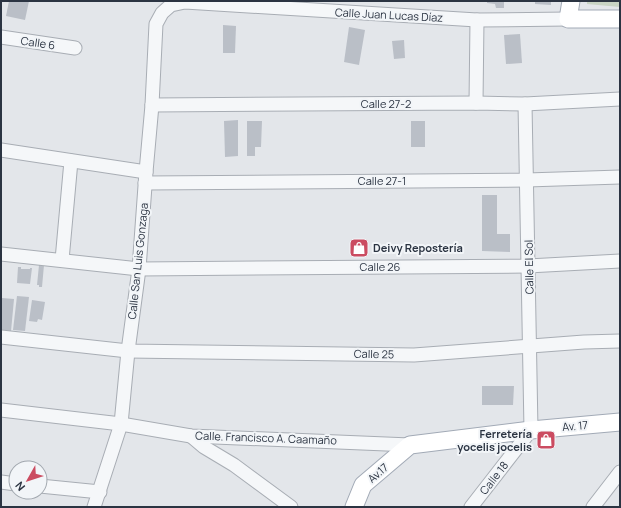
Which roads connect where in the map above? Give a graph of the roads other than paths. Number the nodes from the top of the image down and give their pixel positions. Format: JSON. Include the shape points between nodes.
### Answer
{"nodes":[{"id":1,"x":571,"y":1,"type":"edge"},
{"id":2,"x":162,"y":13,"type":"joint"},
{"id":3,"x":568,"y":19,"type":"junction"},
{"id":4,"x":620,"y":19,"type":"edge"},
{"id":5,"x":477,"y":20,"type":"junction"},
{"id":6,"x":1,"y":37,"type":"edge"},
{"id":7,"x":75,"y":48,"type":"dead end"},
{"id":8,"x":620,"y":99,"type":"edge"},
{"id":9,"x":476,"y":103,"type":"junction"},
{"id":10,"x":525,"y":104,"type":"junction"},
{"id":11,"x":152,"y":105,"type":"junction"},
{"id":12,"x":1,"y":150,"type":"edge"},
{"id":13,"x":71,"y":161,"type":"junction"},
{"id":14,"x":145,"y":177,"type":"junction"},
{"id":15,"x":620,"y":177,"type":"edge"},
{"id":16,"x":527,"y":180,"type":"junction"},
{"id":17,"x":1,"y":254,"type":"edge"},
{"id":18,"x":62,"y":260,"type":"junction"},
{"id":19,"x":620,"y":261,"type":"edge"},
{"id":20,"x":528,"y":266,"type":"junction"},
{"id":21,"x":139,"y":269,"type":"junction"},
{"id":22,"x":1,"y":337,"type":"edge"},
{"id":23,"x":620,"y":341,"type":"edge"},
{"id":24,"x":530,"y":346,"type":"junction"},
{"id":25,"x":128,"y":351,"type":"junction"},
{"id":26,"x":1,"y":410,"type":"edge"},
{"id":27,"x":620,"y":422,"type":"edge"},
{"id":28,"x":122,"y":424,"type":"junction"},
{"id":29,"x":531,"y":430,"type":"junction"},
{"id":30,"x":191,"y":436,"type":"junction"},
{"id":31,"x":410,"y":445,"type":"junction"},
{"id":32,"x":620,"y":472,"type":"edge"},
{"id":33,"x":48,"y":487,"type":"edge"},
{"id":34,"x":100,"y":492,"type":"junction"},
{"id":35,"x":94,"y":507,"type":"edge"},
{"id":36,"x":291,"y":507,"type":"edge"},
{"id":37,"x":354,"y":507,"type":"edge"},
{"id":38,"x":471,"y":507,"type":"edge"},
{"id":39,"x":593,"y":507,"type":"edge"}],
"edges":[{"from":1,"to":3,"type":"main road"},
{"from":2,"to":5,"type":"street","name":"Calle Juan Lucas Díaz","via":[[171,5],[185,2]]},
{"from":2,"to":11,"type":"street","name":"Calle San Luis Gonzaga","via":[[155,30]]},
{"from":3,"to":4,"type":"main road","name":"Calle Juan Lucas Díaz"},
{"from":3,"to":5,"type":"street","name":"Calle Juan Lucas Díaz"},
{"from":5,"to":9,"type":"street"},
{"from":6,"to":7,"type":"street","name":"Calle 6"},
{"from":8,"to":10,"type":"street","name":"Calle 27-2"},
{"from":9,"to":10,"type":"street","name":"Calle 27-2"},
{"from":9,"to":11,"type":"street","name":"Calle 27-2"},
{"from":10,"to":16,"type":"street","name":"Calle El Sol"},
{"from":11,"to":14,"type":"street","name":"Calle San Luis Gonzaga"},
{"from":12,"to":13,"type":"street","name":"Calle 27-1"},
{"from":13,"to":14,"type":"street","name":"Calle 27-1"},
{"from":13,"to":18,"type":"street"},
{"from":14,"to":16,"type":"street","name":"Calle 27-1"},
{"from":14,"to":21,"type":"street","name":"Calle San Luis Gonzaga"},
{"from":15,"to":16,"type":"street","name":"Calle 27-1"},
{"from":16,"to":20,"type":"street","name":"Calle El Sol"},
{"from":17,"to":18,"type":"street","name":"Calle 26"},
{"from":18,"to":21,"type":"street","name":"Calle 26"},
{"from":19,"to":20,"type":"street","name":"Calle 26"},
{"from":20,"to":21,"type":"street","name":"Calle 26"},
{"from":20,"to":24,"type":"street","name":"Calle El Sol"},
{"from":21,"to":25,"type":"street","name":"Calle San Luis Gonzaga"},
{"from":22,"to":25,"type":"street","name":"Calle 25"},
{"from":23,"to":24,"type":"street","name":"Calle 25"},
{"from":24,"to":25,"type":"street","name":"Calle 25","via":[[414,354]]},
{"from":24,"to":29,"type":"street","name":"Calle El Sol"},
{"from":25,"to":28,"type":"street","name":"Calle San Luis Gonzaga"},
{"from":26,"to":28,"type":"street","name":"Calle. Francisco A. Caamaño"},
{"from":27,"to":29,"type":"main road","name":"Av. 17"},
{"from":28,"to":30,"type":"street","name":"Calle. Francisco A. Caamaño"},
{"from":28,"to":34,"type":"street","name":"Calle San Luis Gonzaga"},
{"from":29,"to":31,"type":"main road","name":"Av. 17"},
{"from":29,"to":38,"type":"street","name":"Calle 18"},
{"from":30,"to":31,"type":"street","name":"Calle. Francisco A. Caamaño"},
{"from":30,"to":36,"type":"street"},
{"from":31,"to":37,"type":"main road","name":"Av.17","via":[[363,486]]},
{"from":32,"to":39,"type":"street"},
{"from":33,"to":34,"type":"street"},
{"from":34,"to":35,"type":"street","name":"Calle San Luis Gonzaga"}]}
